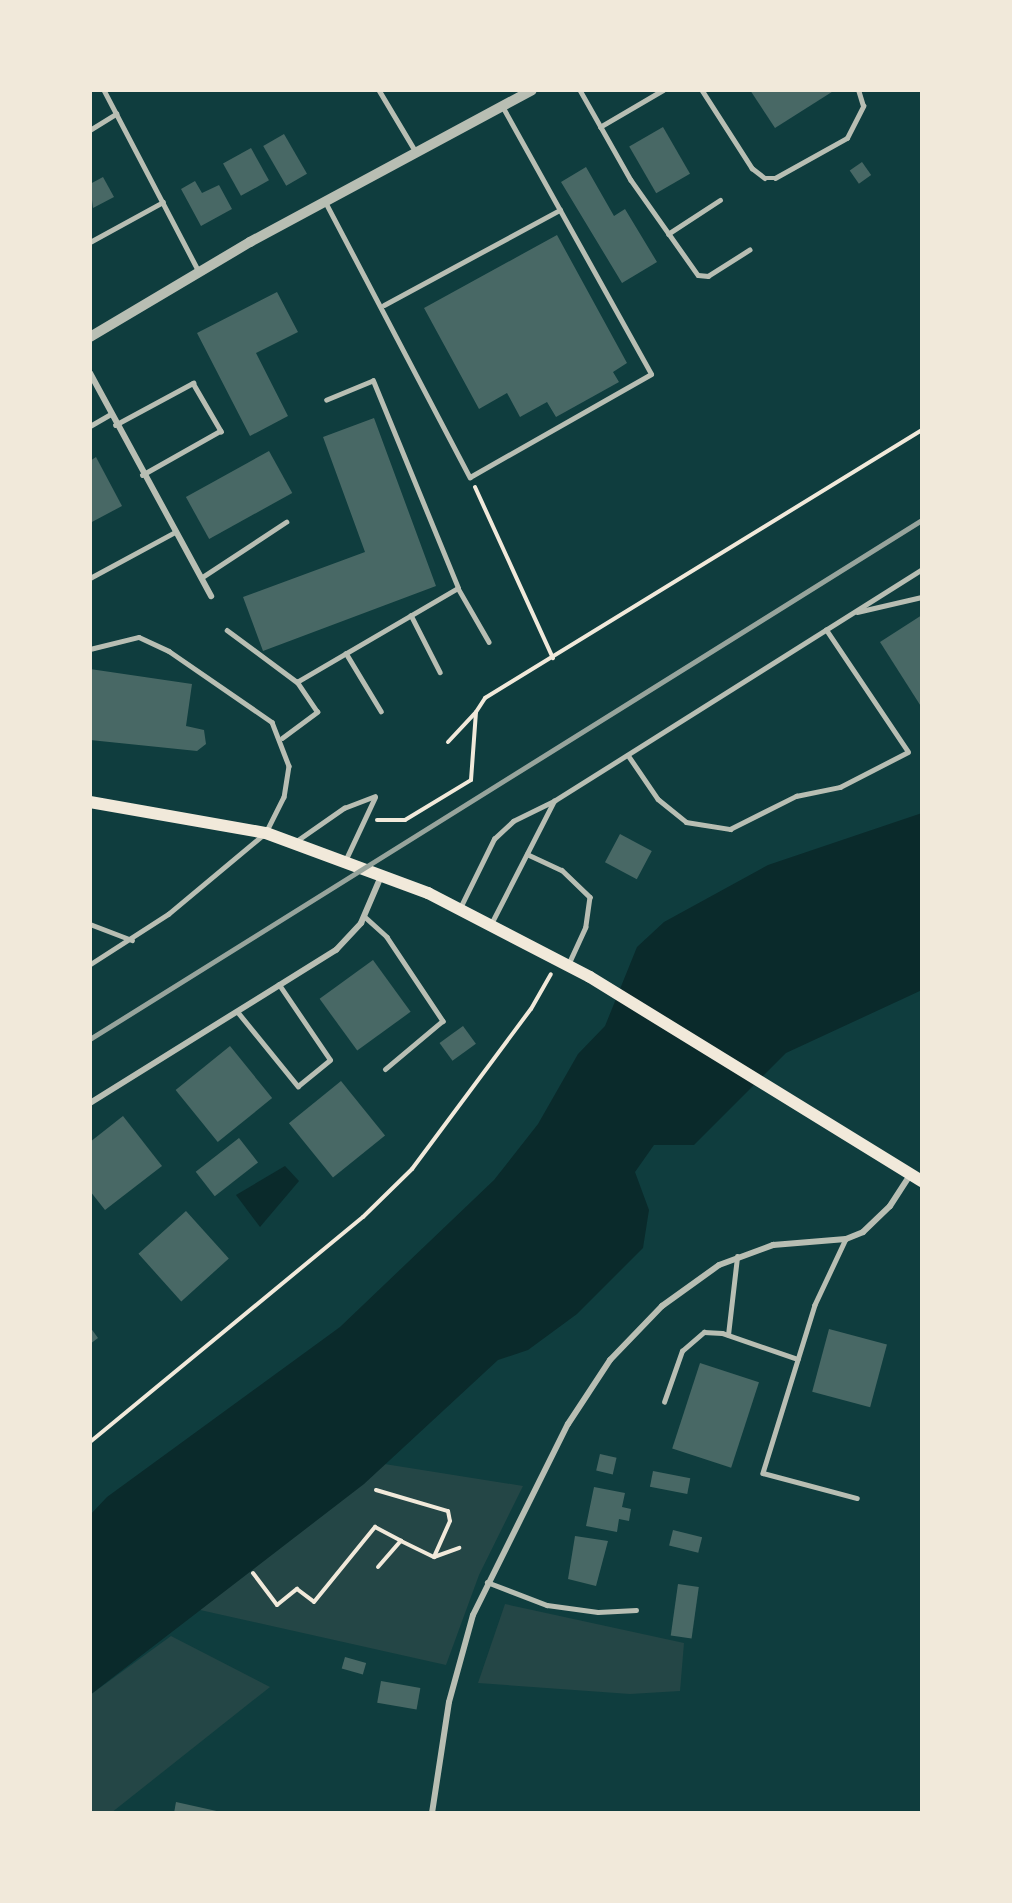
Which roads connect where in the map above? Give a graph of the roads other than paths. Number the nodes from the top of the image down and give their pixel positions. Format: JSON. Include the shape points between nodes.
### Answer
{"nodes":[{"id":1,"x":104,"y":90,"type":"edge"},
{"id":2,"x":378,"y":90,"type":"edge"},
{"id":3,"x":532,"y":90,"type":"edge"},
{"id":4,"x":580,"y":90,"type":"edge"},
{"id":5,"x":663,"y":90,"type":"edge"},
{"id":6,"x":702,"y":90,"type":"edge"},
{"id":7,"x":858,"y":90,"type":"edge"},
{"id":8,"x":502,"y":106,"type":"junction"},
{"id":9,"x":116,"y":114,"type":"junction"},
{"id":10,"x":600,"y":127,"type":"junction"},
{"id":11,"x":90,"y":130,"type":"edge"},
{"id":12,"x":416,"y":152,"type":"junction"},
{"id":13,"x":720,"y":200,"type":"dead end"},
{"id":14,"x":326,"y":201,"type":"junction"},
{"id":15,"x":163,"y":202,"type":"junction"},
{"id":16,"x":560,"y":210,"type":"junction"},
{"id":17,"x":668,"y":234,"type":"junction"},
{"id":18,"x":90,"y":242,"type":"edge"},
{"id":19,"x":749,"y":250,"type":"dead end"},
{"id":20,"x":199,"y":272,"type":"junction"},
{"id":21,"x":384,"y":305,"type":"junction"},
{"id":22,"x":90,"y":337,"type":"edge"},
{"id":23,"x":90,"y":373,"type":"edge"},
{"id":24,"x":327,"y":400,"type":"dead end"},
{"id":25,"x":109,"y":415,"type":"junction"},
{"id":26,"x":90,"y":426,"type":"edge"},
{"id":27,"x":115,"y":426,"type":"junction"},
{"id":28,"x":143,"y":475,"type":"junction"},
{"id":29,"x":286,"y":522,"type":"dead end"},
{"id":30,"x":175,"y":532,"type":"junction"},
{"id":31,"x":922,"y":569,"type":"edge"},
{"id":32,"x":90,"y":578,"type":"edge"},
{"id":33,"x":201,"y":578,"type":"junction"},
{"id":34,"x":458,"y":588,"type":"junction"},
{"id":35,"x":211,"y":596,"type":"dead end"},
{"id":36,"x":922,"y":597,"type":"edge"},
{"id":37,"x":852,"y":613,"type":"junction"},
{"id":38,"x":411,"y":615,"type":"junction"},
{"id":39,"x":227,"y":630,"type":"dead end"},
{"id":40,"x":826,"y":630,"type":"junction"},
{"id":41,"x":489,"y":642,"type":"dead end"},
{"id":42,"x":90,"y":649,"type":"edge"},
{"id":43,"x":346,"y":653,"type":"junction"},
{"id":44,"x":440,"y":672,"type":"dead end"},
{"id":45,"x":297,"y":682,"type":"junction"},
{"id":46,"x":381,"y":711,"type":"dead end"},
{"id":47,"x":282,"y":738,"type":"junction"},
{"id":48,"x":628,"y":755,"type":"junction"},
{"id":49,"x":554,"y":801,"type":"junction"},
{"id":50,"x":90,"y":802,"type":"edge"},
{"id":51,"x":266,"y":833,"type":"junction"},
{"id":52,"x":294,"y":842,"type":"junction"},
{"id":53,"x":527,"y":854,"type":"junction"},
{"id":54,"x":346,"y":859,"type":"junction"},
{"id":55,"x":382,"y":873,"type":"junction"},
{"id":56,"x":460,"y":908,"type":"junction"},
{"id":57,"x":364,"y":916,"type":"junction"},
{"id":58,"x":90,"y":924,"type":"edge"},
{"id":59,"x":490,"y":924,"type":"junction"},
{"id":60,"x":132,"y":940,"type":"junction"},
{"id":61,"x":563,"y":964,"type":"junction"},
{"id":62,"x":90,"y":966,"type":"edge"},
{"id":63,"x":279,"y":986,"type":"junction"},
{"id":64,"x":237,"y":1011,"type":"junction"},
{"id":65,"x":386,"y":1069,"type":"dead end"},
{"id":66,"x":90,"y":1103,"type":"edge"},
{"id":67,"x":910,"y":1174,"type":"junction"},
{"id":68,"x":922,"y":1181,"type":"edge"},
{"id":69,"x":846,"y":1239,"type":"junction"},
{"id":70,"x":737,"y":1257,"type":"junction"},
{"id":71,"x":728,"y":1335,"type":"junction"},
{"id":72,"x":798,"y":1359,"type":"junction"},
{"id":73,"x":664,"y":1402,"type":"dead end"},
{"id":74,"x":857,"y":1498,"type":"dead end"},
{"id":75,"x":487,"y":1582,"type":"junction"},
{"id":76,"x":636,"y":1610,"type":"dead end"},
{"id":77,"x":432,"y":1813,"type":"edge"}],
"edges":[{"from":1,"to":9,"type":"lane"},
{"from":2,"to":12,"type":"lane"},
{"from":3,"to":8,"type":"street"},
{"from":4,"to":10,"type":"lane"},
{"from":5,"to":10,"type":"lane"},
{"from":6,"to":7,"type":"lane","via":[[752,168],[765,178],[775,178],[847,138],[862,106]]},
{"from":8,"to":12,"type":"street"},
{"from":8,"to":16,"type":"lane"},
{"from":9,"to":11,"type":"lane"},
{"from":9,"to":15,"type":"lane"},
{"from":10,"to":17,"type":"lane"},
{"from":12,"to":14,"type":"street"},
{"from":13,"to":17,"type":"lane"},
{"from":14,"to":20,"type":"street"},
{"from":14,"to":21,"type":"lane"},
{"from":15,"to":18,"type":"lane"},
{"from":15,"to":20,"type":"lane"},
{"from":16,"to":21,"type":"lane"},
{"from":16,"to":21,"type":"lane","via":[[651,374],[470,477]]},
{"from":17,"to":19,"type":"lane","via":[[702,277]]},
{"from":20,"to":22,"type":"street"},
{"from":23,"to":25,"type":"street"},
{"from":24,"to":34,"type":"lane","via":[[373,381]]},
{"from":25,"to":26,"type":"lane"},
{"from":25,"to":27,"type":"street"},
{"from":27,"to":28,"type":"street"},
{"from":27,"to":28,"type":"lane","via":[[193,383],[221,431]]},
{"from":28,"to":30,"type":"street"},
{"from":29,"to":33,"type":"lane"},
{"from":30,"to":32,"type":"lane"},
{"from":30,"to":33,"type":"street"},
{"from":31,"to":37,"type":"lane"},
{"from":33,"to":35,"type":"street"},
{"from":34,"to":38,"type":"lane"},
{"from":34,"to":41,"type":"lane"},
{"from":36,"to":37,"type":"lane"},
{"from":37,"to":40,"type":"lane"},
{"from":38,"to":43,"type":"lane"},
{"from":38,"to":44,"type":"lane"},
{"from":39,"to":45,"type":"lane"},
{"from":40,"to":48,"type":"lane"},
{"from":40,"to":48,"type":"lane","via":[[908,752],[840,787],[796,796],[730,829],[686,822],[658,799]]},
{"from":42,"to":47,"type":"lane","via":[[139,637],[272,722]]},
{"from":43,"to":45,"type":"lane"},
{"from":43,"to":46,"type":"lane"},
{"from":45,"to":47,"type":"lane","via":[[317,712]]},
{"from":47,"to":51,"type":"lane","via":[[289,766],[284,797]]},
{"from":48,"to":49,"type":"lane"},
{"from":49,"to":53,"type":"lane"},
{"from":49,"to":56,"type":"lane","via":[[529,810],[494,839]]},
{"from":50,"to":51,"type":"main road"},
{"from":51,"to":52,"type":"main road"},
{"from":51,"to":60,"type":"lane"},
{"from":52,"to":54,"type":"main road"},
{"from":52,"to":54,"type":"lane","via":[[344,808],[375,796]]},
{"from":53,"to":59,"type":"lane"},
{"from":53,"to":61,"type":"lane","via":[[562,870],[590,897],[586,927]]},
{"from":54,"to":55,"type":"main road"},
{"from":55,"to":56,"type":"main road"},
{"from":55,"to":57,"type":"street"},
{"from":56,"to":59,"type":"main road"},
{"from":57,"to":63,"type":"street","via":[[336,950]]},
{"from":57,"to":65,"type":"lane","via":[[387,937],[443,1021]]},
{"from":58,"to":60,"type":"lane"},
{"from":59,"to":61,"type":"main road"},
{"from":60,"to":62,"type":"lane"},
{"from":61,"to":67,"type":"main road"},
{"from":63,"to":64,"type":"street"},
{"from":63,"to":64,"type":"lane","via":[[330,1060],[298,1086]]},
{"from":64,"to":66,"type":"street"},
{"from":67,"to":68,"type":"main road"},
{"from":67,"to":69,"type":"street","via":[[877,1220]]},
{"from":69,"to":70,"type":"street","via":[[773,1245]]},
{"from":69,"to":72,"type":"lane","via":[[815,1305]]},
{"from":70,"to":71,"type":"lane"},
{"from":70,"to":75,"type":"street","via":[[662,1306],[610,1360],[568,1424]]},
{"from":71,"to":72,"type":"lane"},
{"from":71,"to":73,"type":"lane","via":[[704,1332],[691,1338]]},
{"from":72,"to":74,"type":"lane","via":[[763,1473]]},
{"from":75,"to":76,"type":"lane","via":[[557,1607]]},
{"from":75,"to":77,"type":"street","via":[[452,1691]]}]}
